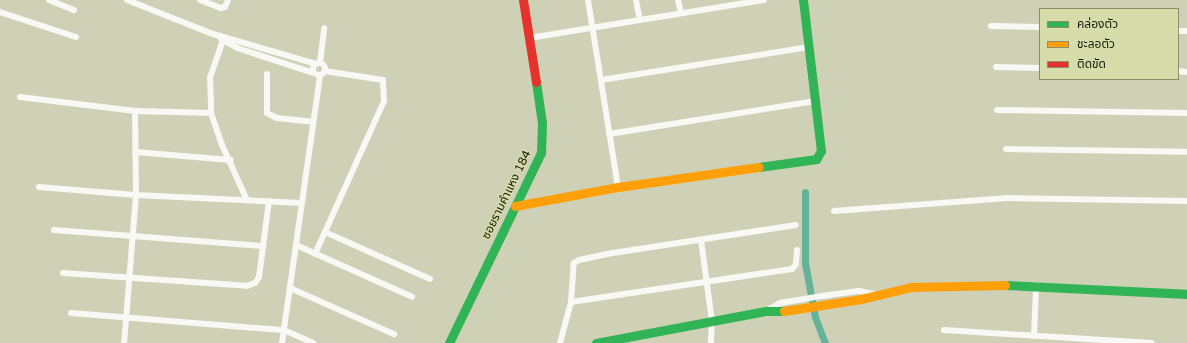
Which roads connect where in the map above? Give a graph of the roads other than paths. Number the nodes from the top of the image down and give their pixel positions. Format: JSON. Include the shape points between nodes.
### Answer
{"nodes":[{"id":1,"x":49,"y":0,"type":"edge"},
{"id":2,"x":127,"y":0,"type":"edge"},
{"id":3,"x":200,"y":0,"type":"edge"},
{"id":4,"x":228,"y":0,"type":"edge"},
{"id":5,"x":523,"y":0,"type":"edge"},
{"id":6,"x":588,"y":0,"type":"edge"},
{"id":7,"x":636,"y":0,"type":"edge"},
{"id":8,"x":678,"y":0,"type":"edge"},
{"id":9,"x":762,"y":0,"type":"edge"},
{"id":10,"x":802,"y":0,"type":"edge"},
{"id":11,"x":719,"y":3,"type":"edge"},
{"id":12,"x":74,"y":10,"type":"dead end"},
{"id":13,"x":0,"y":12,"type":"edge"},
{"id":14,"x":681,"y":13,"type":"junction"},
{"id":15,"x":640,"y":20,"type":"junction"},
{"id":16,"x":991,"y":26,"type":"dead end"},
{"id":17,"x":593,"y":27,"type":"junction"},
{"id":18,"x":1039,"y":27,"type":"edge"},
{"id":19,"x":324,"y":28,"type":"dead end"},
{"id":20,"x":213,"y":34,"type":"junction"},
{"id":21,"x":76,"y":37,"type":"dead end"},
{"id":22,"x":529,"y":38,"type":"junction"},
{"id":23,"x":224,"y":40,"type":"junction"},
{"id":24,"x":810,"y":47,"type":"junction"},
{"id":25,"x":273,"y":51,"type":"junction"},
{"id":26,"x":270,"y":58,"type":"junction"},
{"id":27,"x":318,"y":64,"type":"junction"},
{"id":28,"x":996,"y":67,"type":"dead end"},
{"id":29,"x":1039,"y":68,"type":"edge"},
{"id":30,"x":319,"y":73,"type":"junction"},
{"id":31,"x":267,"y":74,"type":"dead end"},
{"id":32,"x":601,"y":80,"type":"junction"},
{"id":33,"x":20,"y":97,"type":"dead end"},
{"id":34,"x":815,"y":101,"type":"junction"},
{"id":35,"x":997,"y":110,"type":"dead end"},
{"id":36,"x":135,"y":111,"type":"junction"},
{"id":37,"x":211,"y":113,"type":"junction"},
{"id":38,"x":1187,"y":113,"type":"edge"},
{"id":39,"x":313,"y":122,"type":"junction"},
{"id":40,"x":609,"y":134,"type":"junction"},
{"id":41,"x":1006,"y":149,"type":"dead end"},
{"id":42,"x":135,"y":152,"type":"junction"},
{"id":43,"x":1187,"y":152,"type":"edge"},
{"id":44,"x":231,"y":160,"type":"junction"},
{"id":45,"x":39,"y":187,"type":"dead end"},
{"id":46,"x":618,"y":188,"type":"junction"},
{"id":47,"x":136,"y":195,"type":"junction"},
{"id":48,"x":247,"y":200,"type":"junction"},
{"id":49,"x":269,"y":201,"type":"junction"},
{"id":50,"x":1187,"y":201,"type":"edge"},
{"id":51,"x":302,"y":203,"type":"junction"},
{"id":52,"x":515,"y":206,"type":"junction"},
{"id":53,"x":834,"y":211,"type":"dead end"},
{"id":54,"x":796,"y":225,"type":"dead end"},
{"id":55,"x":54,"y":230,"type":"dead end"},
{"id":56,"x":325,"y":232,"type":"junction"},
{"id":57,"x":133,"y":237,"type":"junction"},
{"id":58,"x":701,"y":240,"type":"junction"},
{"id":59,"x":296,"y":245,"type":"junction"},
{"id":60,"x":263,"y":246,"type":"junction"},
{"id":61,"x":797,"y":250,"type":"dead end"},
{"id":62,"x":315,"y":254,"type":"junction"},
{"id":63,"x":63,"y":273,"type":"dead end"},
{"id":64,"x":129,"y":276,"type":"junction"},
{"id":65,"x":430,"y":279,"type":"dead end"},
{"id":66,"x":708,"y":282,"type":"junction"},
{"id":67,"x":290,"y":288,"type":"junction"},
{"id":68,"x":1036,"y":288,"type":"junction"},
{"id":69,"x":1187,"y":294,"type":"edge"},
{"id":70,"x":412,"y":297,"type":"dead end"},
{"id":71,"x":571,"y":302,"type":"junction"},
{"id":72,"x":71,"y":313,"type":"dead end"},
{"id":73,"x":126,"y":318,"type":"junction"},
{"id":74,"x":712,"y":321,"type":"junction"},
{"id":75,"x":284,"y":330,"type":"junction"},
{"id":76,"x":944,"y":330,"type":"dead end"},
{"id":77,"x":394,"y":334,"type":"dead end"},
{"id":78,"x":1034,"y":336,"type":"junction"},
{"id":79,"x":124,"y":343,"type":"edge"},
{"id":80,"x":282,"y":343,"type":"edge"},
{"id":81,"x":313,"y":343,"type":"edge"},
{"id":82,"x":449,"y":343,"type":"edge"},
{"id":83,"x":560,"y":343,"type":"edge"},
{"id":84,"x":596,"y":343,"type":"edge"},
{"id":85,"x":711,"y":343,"type":"edge"},
{"id":86,"x":1152,"y":343,"type":"edge"}],
"edges":[{"from":1,"to":12,"type":"street"},
{"from":2,"to":20,"type":"street"},
{"from":3,"to":4,"type":"street","via":[[221,8],[225,7]]},
{"from":5,"to":22,"type":"street","name":"ซอยรามคำแหง 184"},
{"from":6,"to":17,"type":"street"},
{"from":7,"to":15,"type":"street"},
{"from":8,"to":14,"type":"street"},
{"from":9,"to":11,"type":"street"},
{"from":10,"to":24,"type":"street"},
{"from":11,"to":14,"type":"street"},
{"from":13,"to":21,"type":"street"},
{"from":14,"to":15,"type":"street"},
{"from":15,"to":17,"type":"street"},
{"from":16,"to":18,"type":"street"},
{"from":17,"to":22,"type":"street"},
{"from":17,"to":32,"type":"street"},
{"from":19,"to":27,"type":"street"},
{"from":20,"to":23,"type":"street"},
{"from":20,"to":25,"type":"street"},
{"from":22,"to":52,"type":"street","name":"ซอยรามคำแหง 184","via":[[544,140],[541,153]]},
{"from":23,"to":26,"type":"street","via":[[237,48]]},
{"from":23,"to":37,"type":"street","via":[[210,77]]},
{"from":24,"to":32,"type":"street"},
{"from":24,"to":34,"type":"street"},
{"from":25,"to":26,"type":"street"},
{"from":25,"to":27,"type":"street"},
{"from":26,"to":30,"type":"street"},
{"from":27,"to":30,"type":"street"},
{"from":27,"to":30,"type":"street"},
{"from":28,"to":29,"type":"street"},
{"from":30,"to":39,"type":"street"},
{"from":30,"to":56,"type":"street","via":[[383,80],[384,101]]},
{"from":31,"to":39,"type":"street","via":[[267,114],[277,118]]},
{"from":32,"to":40,"type":"street"},
{"from":33,"to":36,"type":"street"},
{"from":34,"to":40,"type":"street"},
{"from":34,"to":46,"type":"street","via":[[821,151],[816,159]]},
{"from":35,"to":38,"type":"street"},
{"from":36,"to":37,"type":"street"},
{"from":36,"to":42,"type":"street"},
{"from":37,"to":44,"type":"street","via":[[222,145]]},
{"from":39,"to":51,"type":"street"},
{"from":40,"to":46,"type":"street"},
{"from":41,"to":43,"type":"street"},
{"from":42,"to":44,"type":"street"},
{"from":42,"to":47,"type":"street"},
{"from":44,"to":48,"type":"street"},
{"from":45,"to":47,"type":"street"},
{"from":46,"to":52,"type":"street"},
{"from":47,"to":48,"type":"street"},
{"from":47,"to":57,"type":"street"},
{"from":48,"to":49,"type":"street"},
{"from":49,"to":51,"type":"street"},
{"from":49,"to":60,"type":"street"},
{"from":50,"to":53,"type":"street","via":[[1008,198]]},
{"from":51,"to":59,"type":"street"},
{"from":52,"to":82,"type":"street","name":"ซอยรามคำแหง 184"},
{"from":54,"to":58,"type":"street"},
{"from":55,"to":57,"type":"street"},
{"from":56,"to":62,"type":"street"},
{"from":56,"to":65,"type":"street"},
{"from":57,"to":60,"type":"street"},
{"from":57,"to":64,"type":"street"},
{"from":58,"to":66,"type":"street"},
{"from":58,"to":71,"type":"street","via":[[579,260],[574,263]]},
{"from":59,"to":62,"type":"street"},
{"from":59,"to":67,"type":"street"},
{"from":60,"to":64,"type":"street","via":[[259,277],[255,283],[247,286]]},
{"from":61,"to":66,"type":"street","via":[[796,264],[792,269]]},
{"from":62,"to":70,"type":"street"},
{"from":63,"to":64,"type":"street"},
{"from":64,"to":73,"type":"street"},
{"from":66,"to":71,"type":"street"},
{"from":66,"to":74,"type":"street"},
{"from":67,"to":75,"type":"street"},
{"from":67,"to":77,"type":"street"},
{"from":68,"to":69,"type":"street"},
{"from":68,"to":74,"type":"street","via":[[953,285],[912,287]]},
{"from":68,"to":78,"type":"street"},
{"from":71,"to":83,"type":"street"},
{"from":72,"to":73,"type":"street"},
{"from":73,"to":75,"type":"street"},
{"from":73,"to":79,"type":"street"},
{"from":74,"to":84,"type":"street"},
{"from":74,"to":85,"type":"street"},
{"from":75,"to":80,"type":"street"},
{"from":75,"to":81,"type":"street"},
{"from":76,"to":78,"type":"street"},
{"from":78,"to":86,"type":"street"}]}
